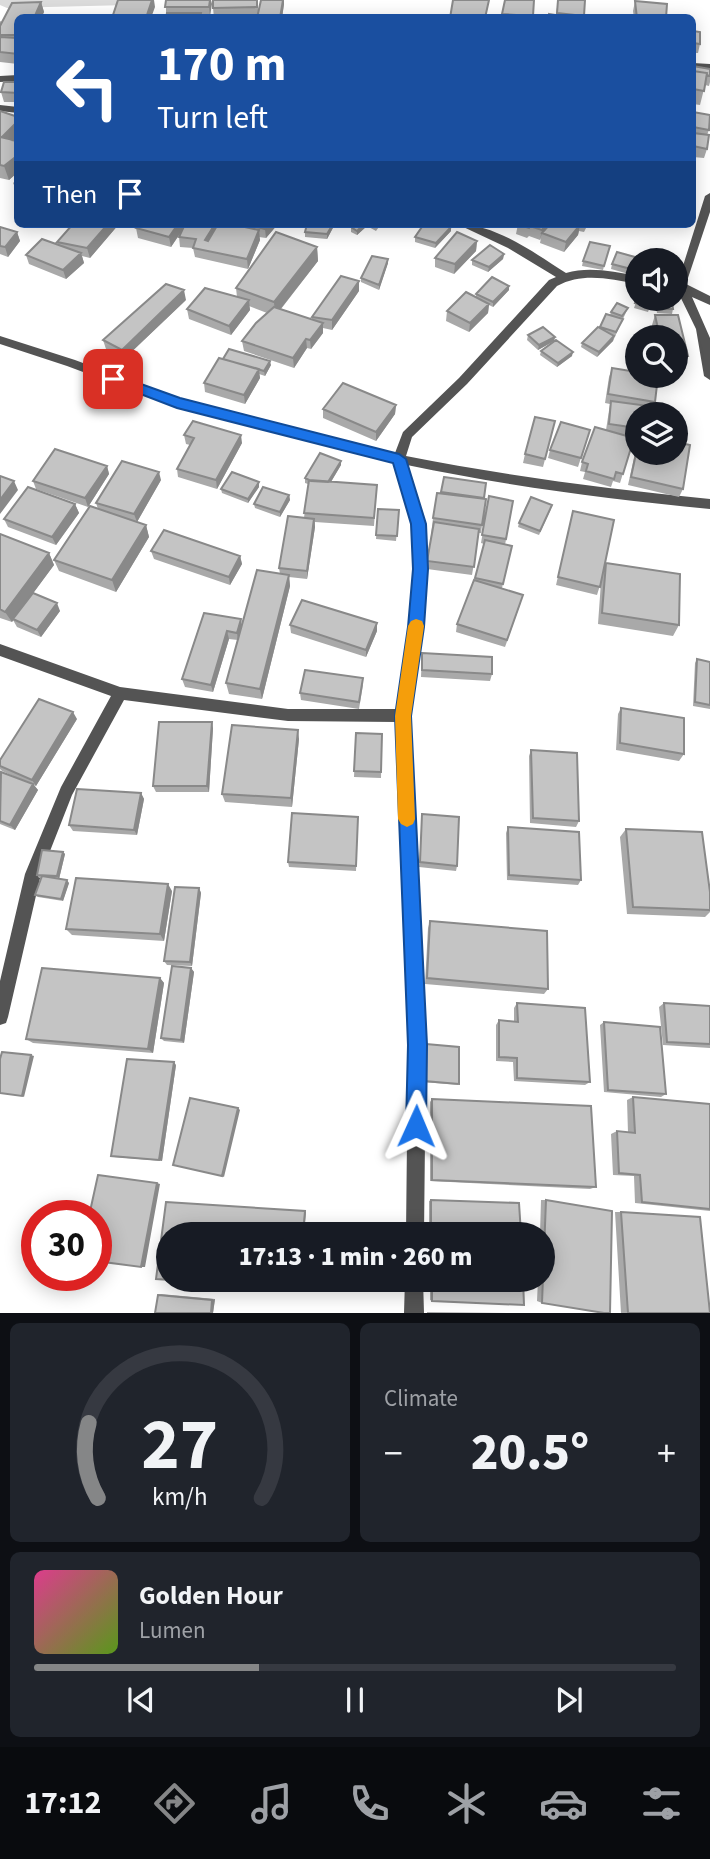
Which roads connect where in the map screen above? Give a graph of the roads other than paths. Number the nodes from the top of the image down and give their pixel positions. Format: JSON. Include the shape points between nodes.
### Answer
{"nodes":[{"id":1,"x":710,"y":196,"type":"edge"},
{"id":2,"x":472,"y":228,"type":"edge"},
{"id":3,"x":688,"y":258,"type":"edge"},
{"id":4,"x":563,"y":276,"type":"junction"},
{"id":5,"x":625,"y":278,"type":"edge"},
{"id":6,"x":688,"y":291,"type":"edge"},
{"id":7,"x":688,"y":300,"type":"edge"},
{"id":8,"x":710,"y":301,"type":"edge"},
{"id":9,"x":0,"y":340,"type":"edge"},
{"id":10,"x":710,"y":376,"type":"edge"},
{"id":11,"x":399,"y":459,"type":"junction"},
{"id":12,"x":710,"y":504,"type":"edge"},
{"id":13,"x":0,"y":650,"type":"edge"},
{"id":14,"x":120,"y":693,"type":"junction"},
{"id":15,"x":403,"y":716,"type":"junction"},
{"id":16,"x":0,"y":1017,"type":"edge"},
{"id":17,"x":415,"y":1222,"type":"edge"},
{"id":18,"x":414,"y":1292,"type":"edge"},
{"id":19,"x":414,"y":1313,"type":"edge"}],
"edges":[{"from":1,"to":3,"type":"street"},
{"from":2,"to":4,"type":"street","via":[[512,245]]},
{"from":4,"to":5,"type":"street"},
{"from":4,"to":11,"type":"street","via":[[407,435]]},
{"from":6,"to":8,"type":"street"},
{"from":7,"to":10,"type":"street","via":[[698,313]]},
{"from":9,"to":11,"type":"street","via":[[177,403]]},
{"from":11,"to":12,"type":"street","via":[[494,478]]},
{"from":11,"to":15,"type":"street","via":[[419,524],[421,569]]},
{"from":13,"to":14,"type":"street"},
{"from":14,"to":15,"type":"street","via":[[288,715]]},
{"from":14,"to":16,"type":"street","via":[[66,792],[33,874]]},
{"from":15,"to":17,"type":"street","via":[[417,1045]]},
{"from":18,"to":19,"type":"street"}]}
